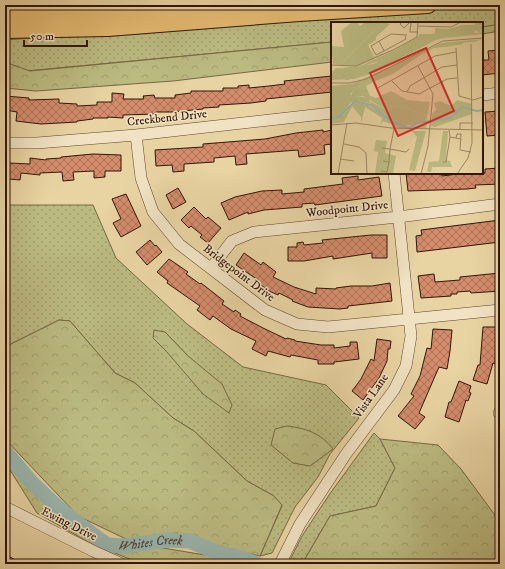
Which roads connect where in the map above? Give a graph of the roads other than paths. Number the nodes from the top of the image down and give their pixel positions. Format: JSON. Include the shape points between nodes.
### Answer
{"nodes":[{"id":1,"x":227,"y":5,"type":"edge"},
{"id":2,"x":428,"y":5,"type":"edge"},
{"id":3,"x":5,"y":15,"type":"edge"},
{"id":4,"x":5,"y":30,"type":"edge"},
{"id":5,"x":500,"y":93,"type":"edge"},
{"id":6,"x":483,"y":95,"type":"edge"},
{"id":7,"x":331,"y":113,"type":"edge"},
{"id":8,"x":136,"y":135,"type":"junction"},
{"id":9,"x":5,"y":143,"type":"edge"},
{"id":10,"x":394,"y":174,"type":"edge"},
{"id":11,"x":500,"y":204,"type":"edge"},
{"id":12,"x":398,"y":217,"type":"junction"},
{"id":13,"x":211,"y":268,"type":"junction"},
{"id":14,"x":500,"y":310,"type":"edge"},
{"id":15,"x":409,"y":320,"type":"junction"},
{"id":16,"x":5,"y":507,"type":"edge"},
{"id":17,"x":281,"y":562,"type":"edge"},
{"id":18,"x":122,"y":564,"type":"edge"}],
"edges":[{"from":1,"to":3,"type":"highway","via":[[109,13]]},
{"from":2,"to":4,"type":"highway","via":[[108,28]]},
{"from":5,"to":6,"type":"street"},
{"from":7,"to":8,"type":"street","name":"Creekbend Drive"},
{"from":8,"to":9,"type":"street","name":"Creekbend Drive"},
{"from":8,"to":13,"type":"street","name":"Bridgepoint Drive","via":[[141,178],[153,212],[179,244]]},
{"from":10,"to":12,"type":"street","name":"Vista Lane"},
{"from":11,"to":12,"type":"street","name":"Woodpoint Drive"},
{"from":12,"to":13,"type":"street","name":"Woodpoint Drive","via":[[254,232],[232,241]]},
{"from":12,"to":15,"type":"street","name":"Vista Lane"},
{"from":13,"to":15,"type":"street","name":"Bridgepoint Drive","via":[[265,310],[297,324],[328,327]]},
{"from":14,"to":15,"type":"street","name":"Bridgepoint Drive"},
{"from":15,"to":17,"type":"street","name":"Vista Lane","via":[[411,336],[406,366],[394,390],[346,454],[300,524]]},
{"from":16,"to":18,"type":"street","name":"Ewing Drive"}]}
